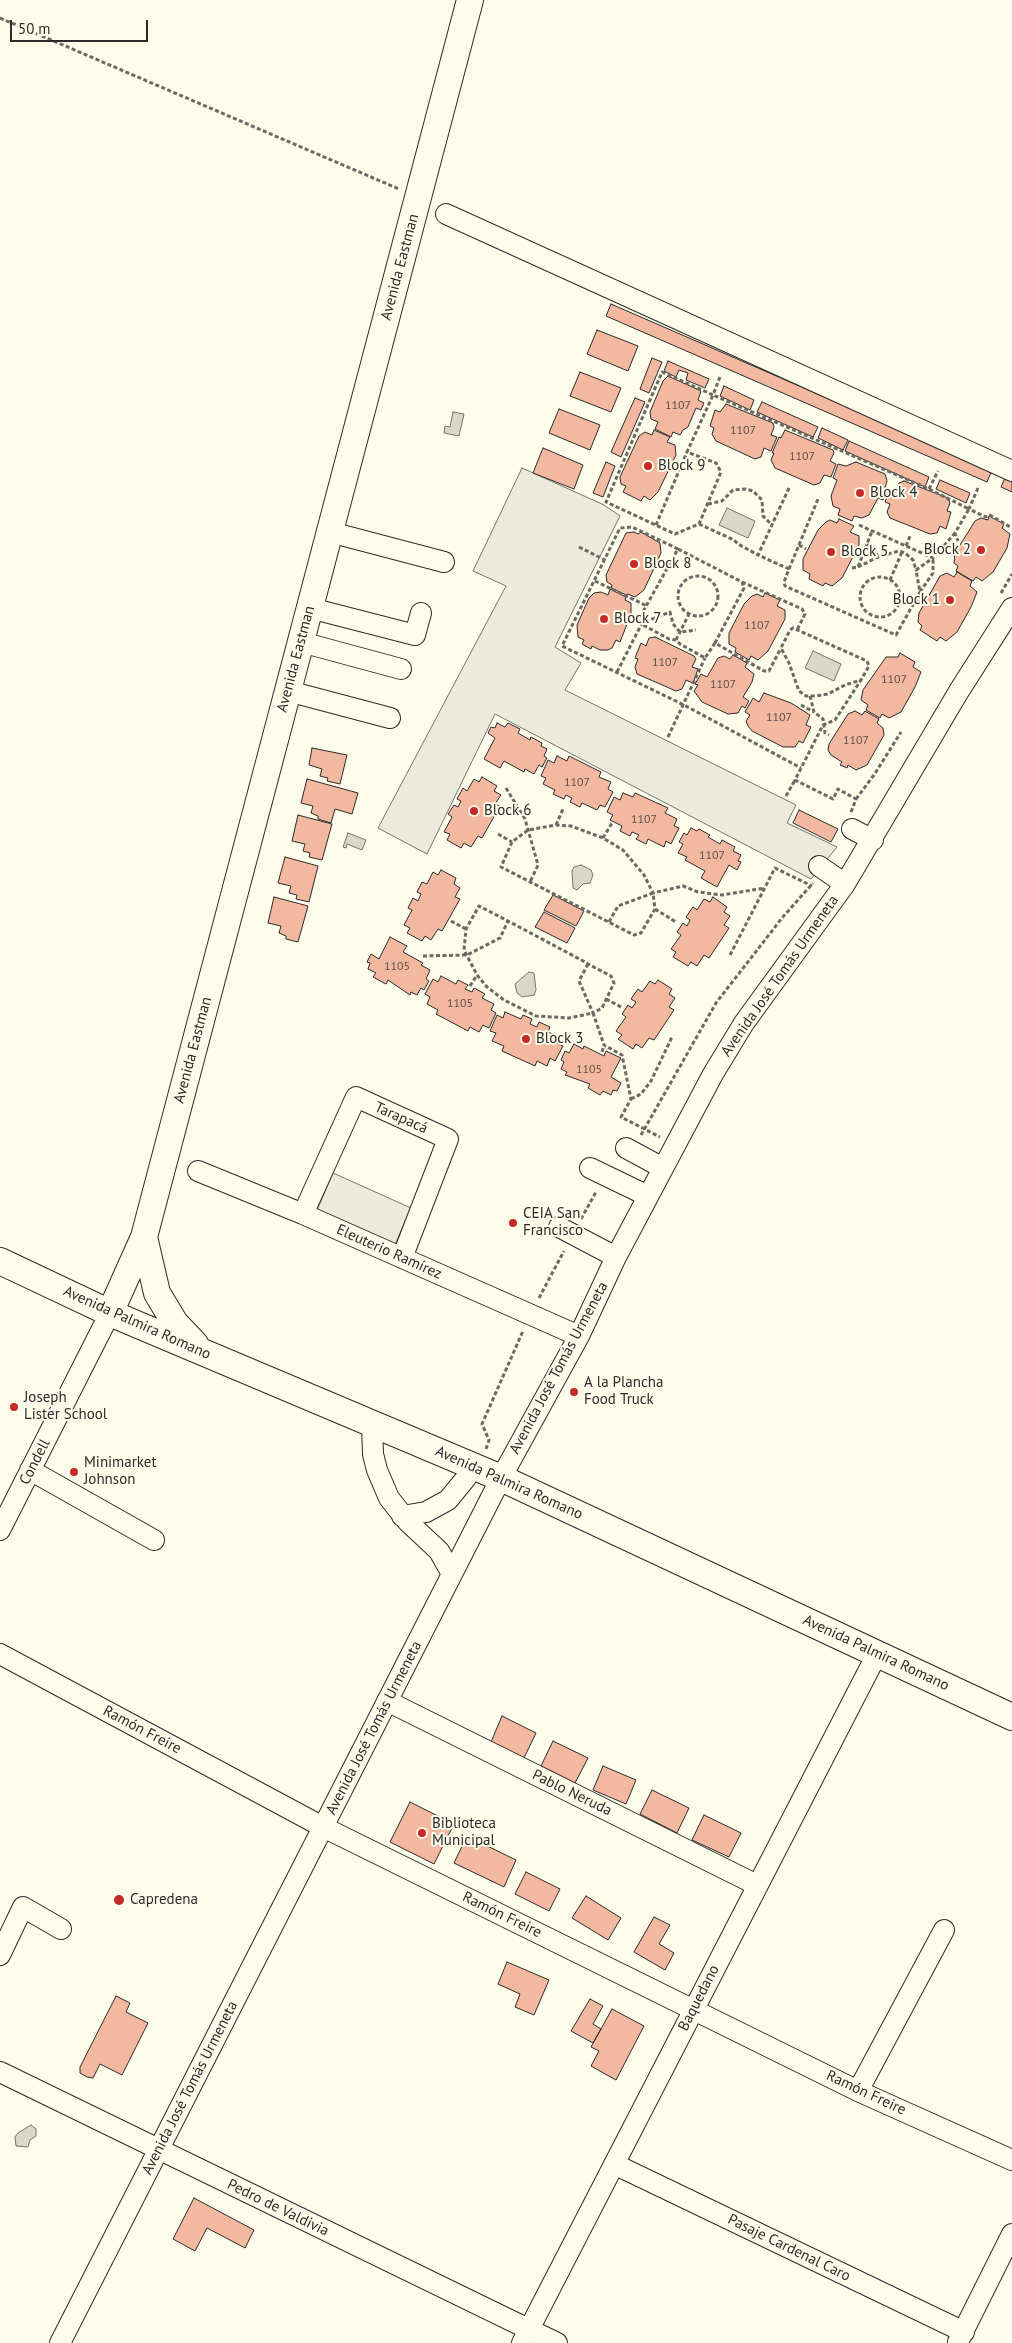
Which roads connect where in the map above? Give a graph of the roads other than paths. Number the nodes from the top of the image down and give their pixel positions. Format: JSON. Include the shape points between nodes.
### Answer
{"nodes":[{"id":1,"x":470,"y":0,"type":"edge"},
{"id":2,"x":446,"y":214,"type":"dead end"},
{"id":3,"x":1012,"y":470,"type":"edge"},
{"id":4,"x":330,"y":532,"type":"junction"},
{"id":5,"x":444,"y":562,"type":"dead end"},
{"id":6,"x":310,"y":608,"type":"junction"},
{"id":7,"x":1012,"y":608,"type":"edge"},
{"id":8,"x":420,"y":613,"type":"dead end"},
{"id":9,"x":301,"y":642,"type":"junction"},
{"id":10,"x":401,"y":669,"type":"dead end"},
{"id":11,"x":288,"y":691,"type":"junction"},
{"id":12,"x":390,"y":718,"type":"dead end"},
{"id":13,"x":852,"y":829,"type":"dead end"},
{"id":14,"x":876,"y":834,"type":"junction"},
{"id":15,"x":819,"y":866,"type":"dead end"},
{"id":16,"x":840,"y":891,"type":"junction"},
{"id":17,"x":626,"y":1148,"type":"dead end"},
{"id":18,"x":590,"y":1168,"type":"dead end"},
{"id":19,"x":663,"y":1168,"type":"junction"},
{"id":20,"x":198,"y":1171,"type":"dead end"},
{"id":21,"x":648,"y":1196,"type":"junction"},
{"id":22,"x":303,"y":1214,"type":"junction"},
{"id":23,"x":559,"y":1227,"type":"dead end"},
{"id":24,"x":144,"y":1237,"type":"junction"},
{"id":25,"x":616,"y":1257,"type":"junction"},
{"id":26,"x":402,"y":1258,"type":"junction"},
{"id":27,"x":0,"y":1261,"type":"edge"},
{"id":28,"x":110,"y":1313,"type":"junction"},
{"id":29,"x":579,"y":1336,"type":"junction"},
{"id":30,"x":215,"y":1357,"type":"junction"},
{"id":31,"x":372,"y":1423,"type":"junction"},
{"id":32,"x":471,"y":1465,"type":"junction"},
{"id":33,"x":30,"y":1470,"type":"junction"},
{"id":34,"x":501,"y":1478,"type":"junction"},
{"id":35,"x":402,"y":1516,"type":"junction"},
{"id":36,"x":0,"y":1530,"type":"edge"},
{"id":37,"x":154,"y":1540,"type":"dead end"},
{"id":38,"x":452,"y":1574,"type":"junction"},
{"id":39,"x":0,"y":1654,"type":"edge"},
{"id":40,"x":877,"y":1654,"type":"junction"},
{"id":41,"x":387,"y":1701,"type":"junction"},
{"id":42,"x":1012,"y":1717,"type":"edge"},
{"id":43,"x":323,"y":1827,"type":"junction"},
{"id":44,"x":757,"y":1885,"type":"junction"},
{"id":45,"x":62,"y":1929,"type":"dead end"},
{"id":46,"x":944,"y":1930,"type":"dead end"},
{"id":47,"x":0,"y":1955,"type":"edge"},
{"id":48,"x":693,"y":2010,"type":"junction"},
{"id":49,"x":0,"y":2072,"type":"edge"},
{"id":50,"x":858,"y":2091,"type":"junction"},
{"id":51,"x":158,"y":2150,"type":"junction"},
{"id":52,"x":1012,"y":2160,"type":"edge"},
{"id":53,"x":614,"y":2164,"type":"junction"},
{"id":54,"x":1012,"y":2234,"type":"edge"},
{"id":55,"x":525,"y":2336,"type":"edge"},
{"id":56,"x":961,"y":2337,"type":"edge"},
{"id":57,"x":60,"y":2343,"type":"edge"},
{"id":58,"x":557,"y":2343,"type":"edge"}],
"edges":[{"from":1,"to":4,"type":"main road","name":"Avenida Eastman"},
{"from":2,"to":3,"type":"street"},
{"from":4,"to":5,"type":"street"},
{"from":4,"to":6,"type":"main road","name":"Avenida Eastman"},
{"from":6,"to":8,"type":"street","via":[[415,636]]},
{"from":6,"to":9,"type":"main road","name":"Avenida Eastman"},
{"from":7,"to":14,"type":"street","name":"Avenida José Tomás Urmeneta","via":[[959,691]]},
{"from":9,"to":10,"type":"street"},
{"from":9,"to":11,"type":"main road","name":"Avenida Eastman"},
{"from":11,"to":12,"type":"street"},
{"from":11,"to":24,"type":"main road","name":"Avenida Eastman"},
{"from":13,"to":14,"type":"street"},
{"from":14,"to":16,"type":"street","name":"Avenida José Tomás Urmeneta"},
{"from":15,"to":16,"type":"street"},
{"from":16,"to":19,"type":"street","name":"Avenida José Tomás Urmeneta","via":[[744,1023]]},
{"from":17,"to":19,"type":"street"},
{"from":18,"to":21,"type":"street"},
{"from":19,"to":21,"type":"street","name":"Avenida José Tomás Urmeneta"},
{"from":20,"to":22,"type":"street","name":"Eleuterio Ramírez"},
{"from":21,"to":25,"type":"street","name":"Avenida José Tomás Urmeneta"},
{"from":22,"to":26,"type":"street","name":"Eleuterio Ramírez"},
{"from":22,"to":26,"type":"street","name":"Tarapacá","via":[[356,1097],[448,1139]]},
{"from":23,"to":25,"type":"street"},
{"from":24,"to":28,"type":"main road","name":"Avenida Eastman"},
{"from":24,"to":30,"type":"main road","via":[[151,1276],[165,1309],[186,1337]]},
{"from":25,"to":29,"type":"street","name":"Avenida José Tomás Urmeneta"},
{"from":26,"to":29,"type":"street","name":"Eleuterio Ramírez"},
{"from":27,"to":28,"type":"main road","name":"Avenida Palmira Romano"},
{"from":28,"to":30,"type":"main road","name":"Avenida Palmira Romano"},
{"from":28,"to":33,"type":"street","name":"Condell"},
{"from":29,"to":34,"type":"street","name":"Avenida José Tomás Urmeneta"},
{"from":30,"to":31,"type":"main road","name":"Avenida Palmira Romano"},
{"from":31,"to":32,"type":"main road","name":"Avenida Palmira Romano"},
{"from":31,"to":35,"type":"street","via":[[377,1470],[389,1498]]},
{"from":32,"to":34,"type":"main road","name":"Avenida Palmira Romano"},
{"from":32,"to":35,"type":"street","via":[[466,1478],[448,1500],[426,1512]]},
{"from":33,"to":36,"type":"street","name":"Condell"},
{"from":33,"to":37,"type":"street"},
{"from":34,"to":38,"type":"street","name":"Avenida José Tomás Urmeneta"},
{"from":34,"to":40,"type":"main road","name":"Avenida Palmira Romano"},
{"from":35,"to":38,"type":"street","via":[[439,1552]]},
{"from":38,"to":41,"type":"street","name":"Avenida José Tomás Urmeneta"},
{"from":39,"to":43,"type":"street","name":"Ramón Freire"},
{"from":40,"to":42,"type":"main road","name":"Avenida Palmira Romano"},
{"from":40,"to":44,"type":"street","name":"Baquedano"},
{"from":41,"to":43,"type":"street","name":"Avenida José Tomás Urmeneta"},
{"from":41,"to":44,"type":"street","name":"Pablo Neruda"},
{"from":43,"to":48,"type":"street","name":"Ramón Freire"},
{"from":43,"to":51,"type":"street","name":"Avenida José Tomás Urmeneta"},
{"from":44,"to":48,"type":"street","name":"Baquedano"},
{"from":45,"to":47,"type":"street","via":[[23,1907]]},
{"from":46,"to":50,"type":"street"},
{"from":48,"to":50,"type":"street","name":"Ramón Freire"},
{"from":48,"to":53,"type":"street","name":"Baquedano"},
{"from":49,"to":51,"type":"street","name":"Pedro de Valdivia"},
{"from":50,"to":52,"type":"street","name":"Ramón Freire"},
{"from":51,"to":55,"type":"street","name":"Pedro de Valdivia"},
{"from":51,"to":57,"type":"street","name":"Avenida José Tomás Urmeneta"},
{"from":53,"to":55,"type":"street","name":"Baquedano"},
{"from":53,"to":56,"type":"street","name":"Pasaje Cardenal Caro"},
{"from":54,"to":56,"type":"street"},
{"from":55,"to":58,"type":"street","name":"Pedro de Valdivia"}]}
